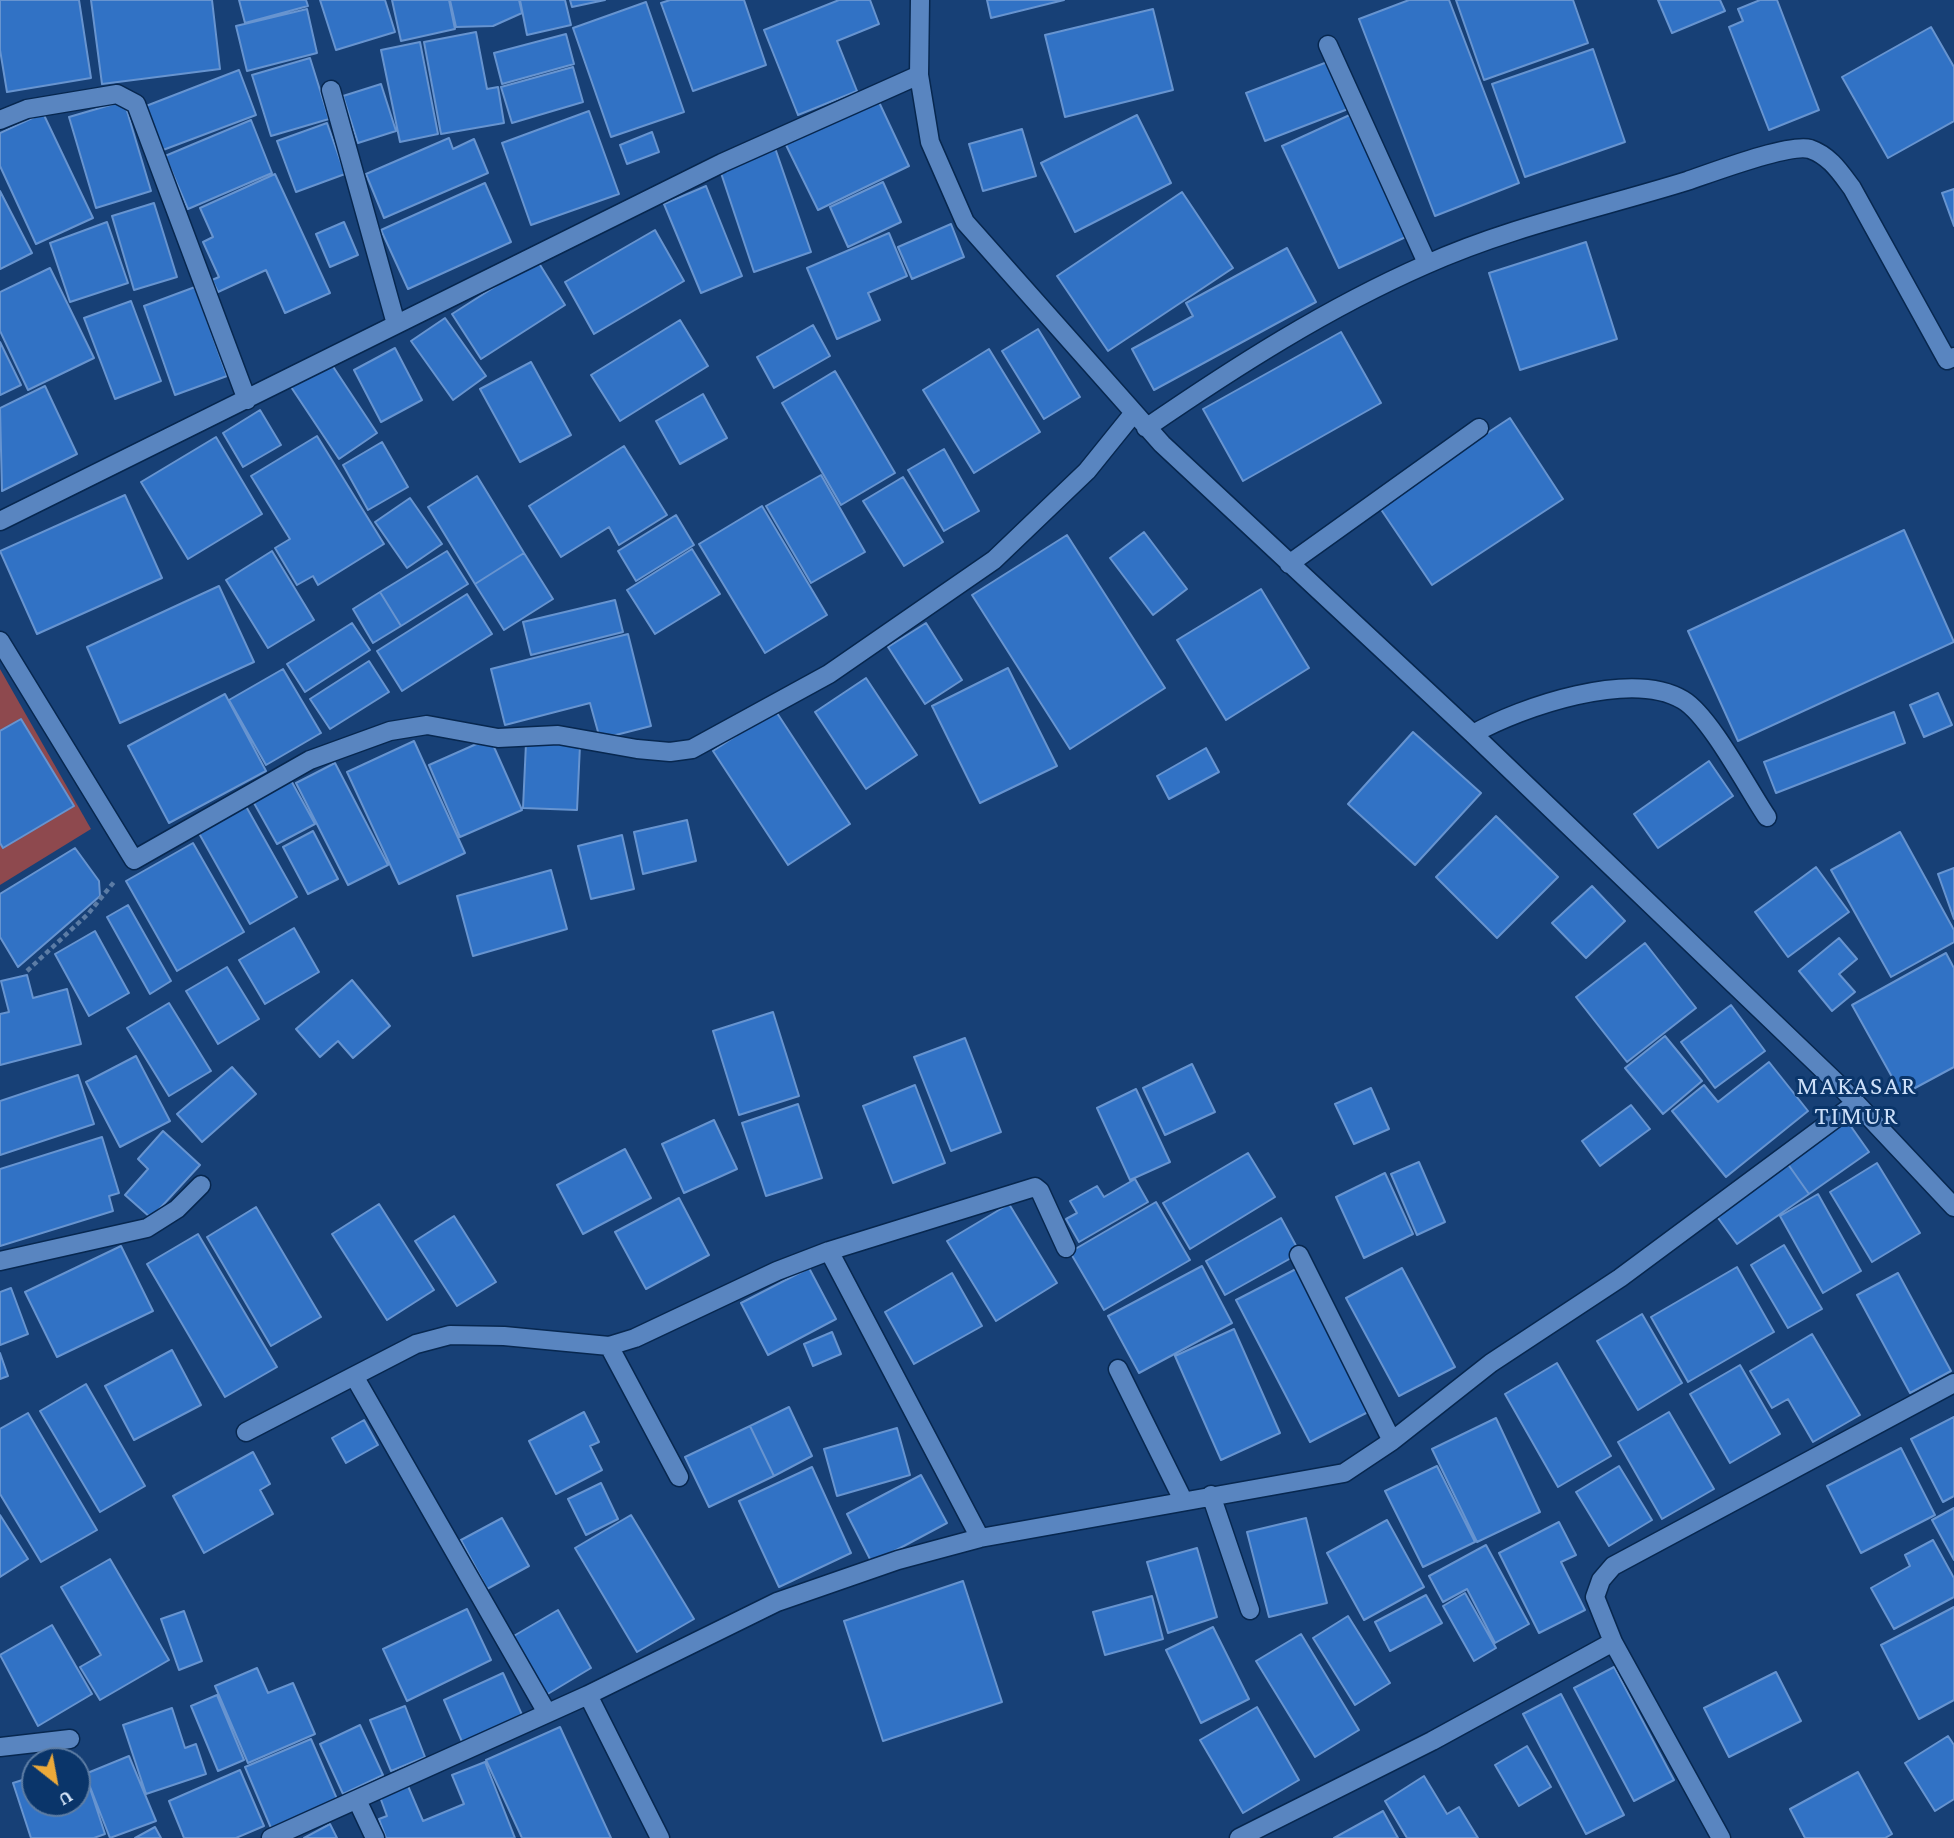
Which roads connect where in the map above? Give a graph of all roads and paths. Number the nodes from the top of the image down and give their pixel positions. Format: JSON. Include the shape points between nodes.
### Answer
{"nodes":[{"id":1,"x":920,"y":0,"type":"edge"},
{"id":2,"x":1328,"y":45,"type":"dead end"},
{"id":3,"x":919,"y":75,"type":"junction"},
{"id":4,"x":331,"y":90,"type":"dead end"},
{"id":5,"x":0,"y":120,"type":"edge"},
{"id":6,"x":1427,"y":264,"type":"junction"},
{"id":7,"x":396,"y":324,"type":"junction"},
{"id":8,"x":1952,"y":364,"type":"edge"},
{"id":9,"x":247,"y":400,"type":"junction"},
{"id":10,"x":1133,"y":414,"type":"junction"},
{"id":11,"x":1146,"y":428,"type":"junction"},
{"id":12,"x":1479,"y":428,"type":"dead end"},
{"id":13,"x":0,"y":522,"type":"edge"},
{"id":14,"x":1289,"y":564,"type":"junction"},
{"id":15,"x":0,"y":641,"type":"edge"},
{"id":16,"x":1473,"y":734,"type":"junction"},
{"id":17,"x":1767,"y":817,"type":"dead end"},
{"id":18,"x":134,"y":860,"type":"junction"},
{"id":19,"x":27,"y":971,"type":"dead end"},
{"id":20,"x":1856,"y":1102,"type":"junction"},
{"id":21,"x":201,"y":1185,"type":"dead end"},
{"id":22,"x":1954,"y":1206,"type":"edge"},
{"id":23,"x":1066,"y":1248,"type":"dead end"},
{"id":24,"x":829,"y":1251,"type":"junction"},
{"id":25,"x":1298,"y":1255,"type":"dead end"},
{"id":26,"x":0,"y":1261,"type":"edge"},
{"id":27,"x":610,"y":1346,"type":"junction"},
{"id":28,"x":1118,"y":1369,"type":"dead end"},
{"id":29,"x":354,"y":1376,"type":"junction"},
{"id":30,"x":1954,"y":1383,"type":"edge"},
{"id":31,"x":246,"y":1432,"type":"dead end"},
{"id":32,"x":1392,"y":1441,"type":"junction"},
{"id":33,"x":679,"y":1477,"type":"dead end"},
{"id":34,"x":1211,"y":1495,"type":"junction"},
{"id":35,"x":1183,"y":1500,"type":"junction"},
{"id":36,"x":979,"y":1538,"type":"junction"},
{"id":37,"x":1250,"y":1610,"type":"dead end"},
{"id":38,"x":1613,"y":1642,"type":"junction"},
{"id":39,"x":588,"y":1695,"type":"junction"},
{"id":40,"x":546,"y":1711,"type":"junction"},
{"id":41,"x":71,"y":1739,"type":"dead end"},
{"id":42,"x":0,"y":1747,"type":"edge"},
{"id":43,"x":357,"y":1800,"type":"junction"},
{"id":44,"x":271,"y":1838,"type":"edge"},
{"id":45,"x":375,"y":1838,"type":"edge"},
{"id":46,"x":660,"y":1838,"type":"edge"},
{"id":47,"x":1239,"y":1838,"type":"edge"},
{"id":48,"x":1721,"y":1838,"type":"edge"}],
"edges":[{"from":1,"to":3,"type":"street"},
{"from":2,"to":6,"type":"street"},
{"from":3,"to":7,"type":"street","via":[[722,163]]},
{"from":3,"to":10,"type":"street","via":[[930,142],[965,222]]},
{"from":4,"to":7,"type":"street"},
{"from":5,"to":9,"type":"street","via":[[27,109],[117,93],[136,104]]},
{"from":6,"to":8,"type":"street","via":[[1551,219],[1774,153],[1808,148],[1835,163],[1852,188]]},
{"from":6,"to":11,"type":"street","via":[[1244,362]]},
{"from":7,"to":9,"type":"street"},
{"from":9,"to":13,"type":"street"},
{"from":10,"to":11,"type":"street"},
{"from":10,"to":18,"type":"street","via":[[1087,471],[993,560],[830,674],[692,749],[670,752],[558,736],[498,737],[427,725],[390,731],[310,760]]},
{"from":11,"to":14,"type":"street"},
{"from":12,"to":14,"type":"street"},
{"from":14,"to":16,"type":"street"},
{"from":15,"to":18,"type":"street"},
{"from":16,"to":17,"type":"street","via":[[1541,703],[1624,688],[1658,689],[1684,700],[1703,719]]},
{"from":16,"to":20,"type":"street"},
{"from":18,"to":19,"type":"path","via":[[88,914]]},
{"from":20,"to":22,"type":"street"},
{"from":20,"to":32,"type":"street","via":[[1620,1278],[1491,1363]]},
{"from":21,"to":26,"type":"street","via":[[177,1209],[147,1228]]},
{"from":23,"to":24,"type":"street","via":[[1035,1187]]},
{"from":24,"to":27,"type":"street"},
{"from":24,"to":36,"type":"street"},
{"from":25,"to":32,"type":"street"},
{"from":27,"to":29,"type":"street","via":[[450,1335],[415,1344]]},
{"from":27,"to":33,"type":"street"},
{"from":28,"to":35,"type":"street"},
{"from":29,"to":31,"type":"street"},
{"from":29,"to":40,"type":"street"},
{"from":30,"to":38,"type":"street","via":[[1613,1566],[1595,1597]]},
{"from":32,"to":34,"type":"street","via":[[1344,1472]]},
{"from":34,"to":35,"type":"street"},
{"from":34,"to":37,"type":"street"},
{"from":35,"to":36,"type":"street"},
{"from":36,"to":39,"type":"street","via":[[777,1602]]},
{"from":38,"to":47,"type":"street","via":[[1432,1741]]},
{"from":38,"to":48,"type":"street"},
{"from":39,"to":40,"type":"street"},
{"from":39,"to":46,"type":"street"},
{"from":40,"to":43,"type":"street"},
{"from":41,"to":42,"type":"street"},
{"from":43,"to":44,"type":"street"},
{"from":43,"to":45,"type":"street"}]}
